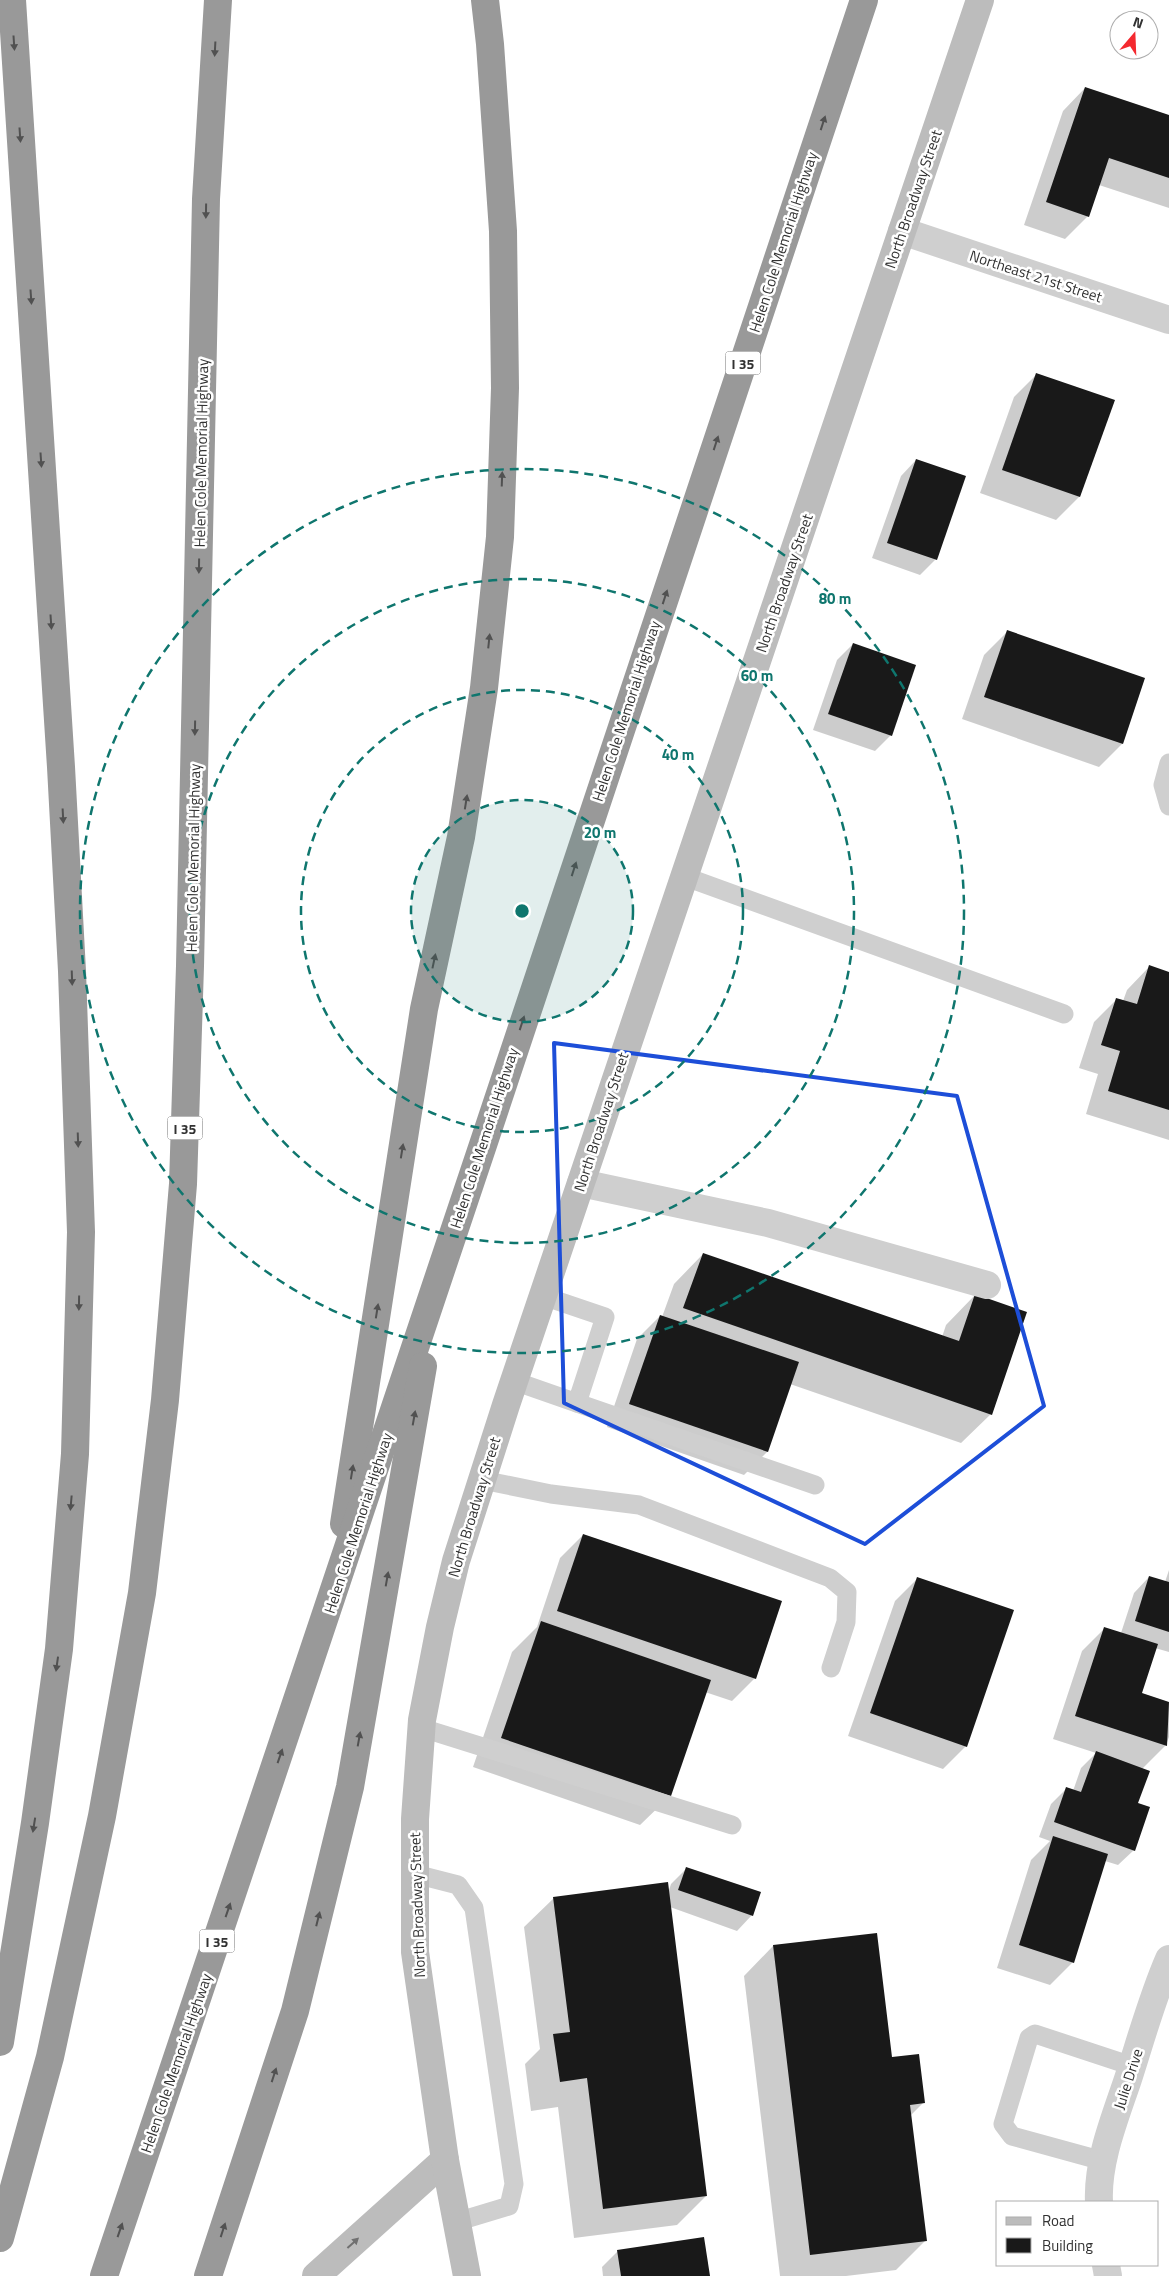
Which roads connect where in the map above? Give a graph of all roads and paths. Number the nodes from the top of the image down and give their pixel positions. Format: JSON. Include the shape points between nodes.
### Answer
{"nodes":[{"id":1,"x":12,"y":0,"type":"edge"},
{"id":2,"x":218,"y":0,"type":"edge"},
{"id":3,"x":485,"y":0,"type":"edge"},
{"id":4,"x":864,"y":0,"type":"edge"},
{"id":5,"x":980,"y":0,"type":"edge"},
{"id":6,"x":902,"y":230,"type":"junction"},
{"id":7,"x":1169,"y":320,"type":"edge"},
{"id":8,"x":1169,"y":762,"type":"edge"},
{"id":9,"x":1169,"y":806,"type":"edge"},
{"id":10,"x":683,"y":876,"type":"junction"},
{"id":11,"x":1064,"y":1014,"type":"dead end"},
{"id":12,"x":581,"y":1183,"type":"junction"},
{"id":13,"x":440,"y":1269,"type":"junction"},
{"id":14,"x":987,"y":1285,"type":"dead end"},
{"id":15,"x":543,"y":1296,"type":"junction"},
{"id":16,"x":514,"y":1381,"type":"junction"},
{"id":17,"x":577,"y":1403,"type":"junction"},
{"id":18,"x":482,"y":1480,"type":"junction"},
{"id":19,"x":815,"y":1485,"type":"dead end"},
{"id":20,"x":330,"y":1607,"type":"junction"},
{"id":21,"x":831,"y":1668,"type":"dead end"},
{"id":22,"x":422,"y":1728,"type":"junction"},
{"id":23,"x":732,"y":1825,"type":"dead end"},
{"id":24,"x":414,"y":1874,"type":"junction"},
{"id":25,"x":1169,"y":1959,"type":"edge"},
{"id":26,"x":0,"y":2042,"type":"edge"},
{"id":27,"x":1132,"y":2066,"type":"junction"},
{"id":28,"x":445,"y":2160,"type":"junction"},
{"id":29,"x":1104,"y":2161,"type":"junction"},
{"id":30,"x":1099,"y":2201,"type":"edge"},
{"id":31,"x":456,"y":2222,"type":"junction"},
{"id":32,"x":0,"y":2238,"type":"edge"},
{"id":33,"x":104,"y":2276,"type":"edge"},
{"id":34,"x":208,"y":2276,"type":"edge"},
{"id":35,"x":316,"y":2276,"type":"edge"},
{"id":36,"x":466,"y":2276,"type":"edge"}],
"edges":[{"from":1,"to":26,"type":"highway","one_way":true,"via":[[61,767],[81,1232],[76,1454],[59,1649]]},
{"from":2,"to":32,"type":"highway","name":"Helen Cole Memorial Highway","number":"I 35","one_way":true,"via":[[206,198],[184,1174],[165,1400],[142,1594],[102,1816],[50,2058]]},
{"from":20,"to":3,"type":"highway","one_way":true,"via":[[424,1009],[461,837],[484,688],[500,537],[505,388],[503,231]]},
{"from":13,"to":4,"type":"highway","name":"Helen Cole Memorial Highway","number":"I 35","one_way":true},
{"from":5,"to":6,"type":"main road","name":"North Broadway Street"},
{"from":6,"to":7,"type":"street","name":"Northeast 21st Street"},
{"from":6,"to":10,"type":"main road","name":"North Broadway Street"},
{"from":8,"to":9,"type":"lane","via":[[1163,786]]},
{"from":10,"to":11,"type":"lane"},
{"from":10,"to":12,"type":"main road","name":"North Broadway Street"},
{"from":12,"to":14,"type":"street","via":[[768,1223]]},
{"from":12,"to":15,"type":"main road","name":"North Broadway Street"},
{"from":13,"to":20,"type":"highway","name":"Helen Cole Memorial Highway","number":"I 35"},
{"from":34,"to":13,"type":"highway","one_way":true,"via":[[295,2011],[350,1787]]},
{"from":15,"to":16,"type":"main road","name":"North Broadway Street"},
{"from":15,"to":17,"type":"lane","via":[[605,1317]]},
{"from":16,"to":17,"type":"lane"},
{"from":16,"to":18,"type":"main road","name":"North Broadway Street"},
{"from":17,"to":19,"type":"lane"},
{"from":18,"to":21,"type":"lane","via":[[551,1494],[639,1505],[830,1578],[847,1592],[846,1622]]},
{"from":18,"to":22,"type":"main road","name":"North Broadway Street","via":[[456,1561]]},
{"from":33,"to":20,"type":"highway","name":"Helen Cole Memorial Highway","number":"I 35","one_way":true},
{"from":22,"to":23,"type":"lane"},
{"from":22,"to":24,"type":"main road","name":"North Broadway Street"},
{"from":24,"to":28,"type":"main road","name":"North Broadway Street","via":[[415,1952]]},
{"from":24,"to":31,"type":"lane","via":[[458,1885],[474,1908],[514,2184],[509,2206]]},
{"from":25,"to":27,"type":"street","name":"Julie Drive"},
{"from":27,"to":29,"type":"street","name":"Julie Drive"},
{"from":27,"to":29,"type":"lane","via":[[1035,2034],[1029,2038],[1003,2124],[1012,2136]]},
{"from":28,"to":31,"type":"main road","name":"North Broadway Street"},
{"from":35,"to":28,"type":"main road","one_way":true},
{"from":29,"to":30,"type":"street","name":"Julie Drive"},
{"from":31,"to":36,"type":"main road","name":"North Broadway Street"}]}
